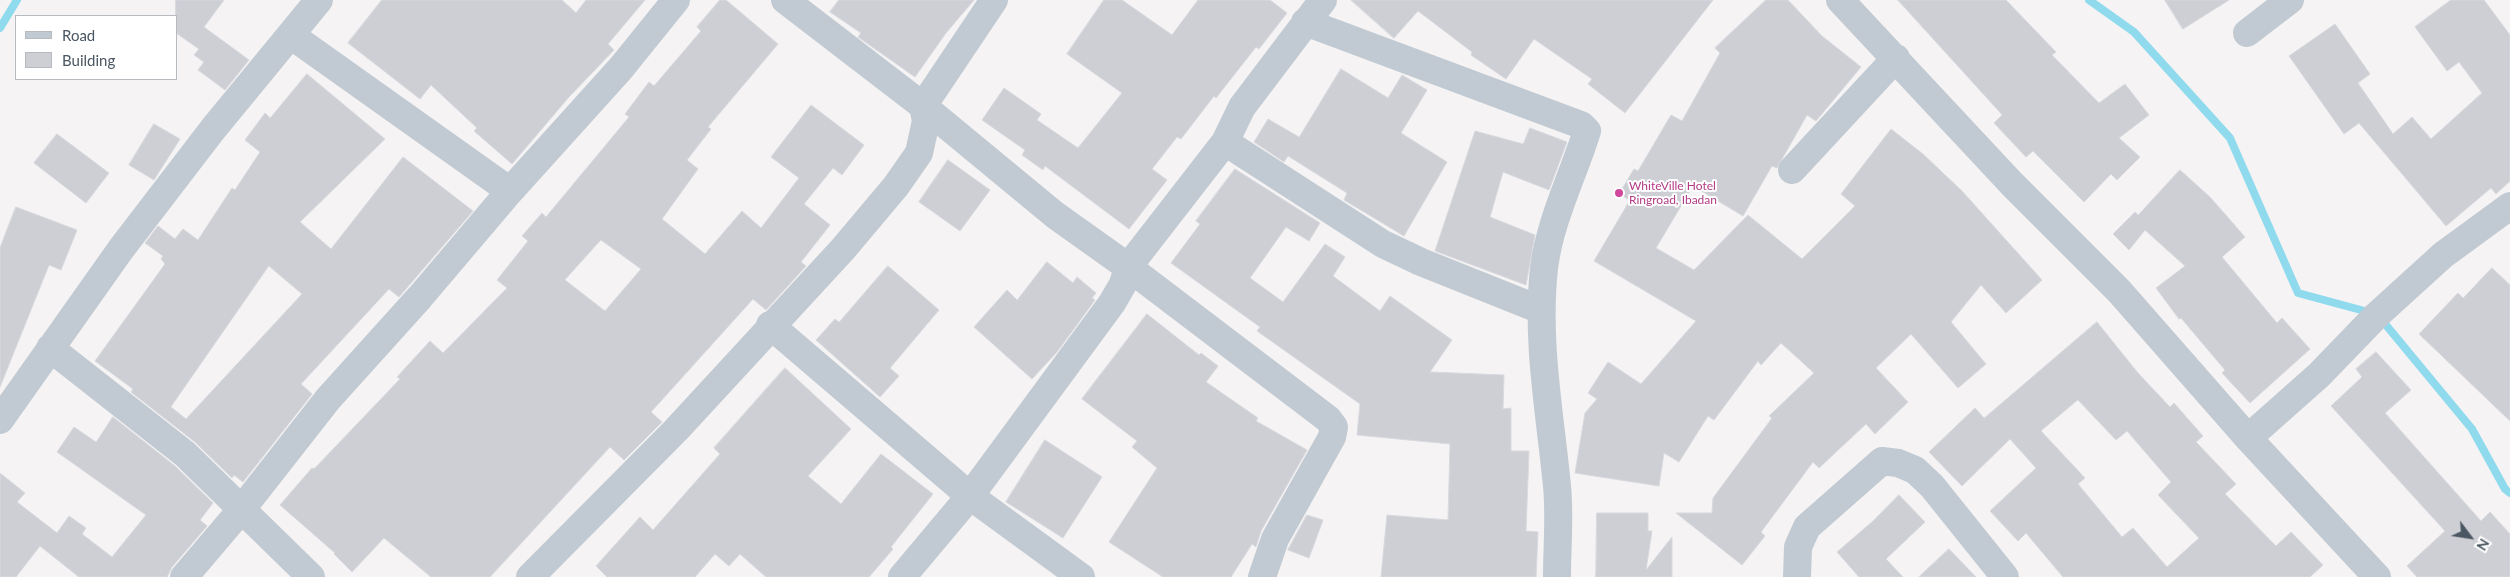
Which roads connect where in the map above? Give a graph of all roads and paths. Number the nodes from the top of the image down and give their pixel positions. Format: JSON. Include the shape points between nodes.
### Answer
{"nodes":[{"id":1,"x":319,"y":0,"type":"edge"},
{"id":2,"x":676,"y":0,"type":"edge"},
{"id":3,"x":785,"y":0,"type":"edge"},
{"id":4,"x":994,"y":0,"type":"edge"},
{"id":5,"x":1323,"y":0,"type":"edge"},
{"id":6,"x":1840,"y":0,"type":"edge"},
{"id":7,"x":2290,"y":0,"type":"edge"},
{"id":8,"x":1305,"y":22,"type":"junction"},
{"id":9,"x":2248,"y":33,"type":"dead end"},
{"id":10,"x":292,"y":36,"type":"junction"},
{"id":11,"x":1896,"y":58,"type":"junction"},
{"id":12,"x":923,"y":106,"type":"junction"},
{"id":13,"x":1225,"y":142,"type":"junction"},
{"id":14,"x":1792,"y":170,"type":"dead end"},
{"id":15,"x":510,"y":192,"type":"junction"},
{"id":16,"x":2510,"y":206,"type":"edge"},
{"id":17,"x":1128,"y":267,"type":"junction"},
{"id":18,"x":1541,"y":310,"type":"junction"},
{"id":19,"x":770,"y":326,"type":"junction"},
{"id":20,"x":50,"y":348,"type":"junction"},
{"id":21,"x":0,"y":420,"type":"edge"},
{"id":22,"x":2248,"y":438,"type":"junction"},
{"id":23,"x":970,"y":496,"type":"junction"},
{"id":24,"x":241,"y":510,"type":"junction"},
{"id":25,"x":184,"y":577,"type":"edge"},
{"id":26,"x":310,"y":577,"type":"edge"},
{"id":27,"x":530,"y":577,"type":"edge"},
{"id":28,"x":902,"y":577,"type":"edge"},
{"id":29,"x":1081,"y":577,"type":"edge"},
{"id":30,"x":1262,"y":577,"type":"edge"},
{"id":31,"x":1557,"y":577,"type":"edge"},
{"id":32,"x":1797,"y":577,"type":"edge"},
{"id":33,"x":2005,"y":577,"type":"edge"},
{"id":34,"x":2377,"y":577,"type":"edge"}],
"edges":[{"from":1,"to":10,"type":"street"},
{"from":2,"to":15,"type":"street","via":[[621,68]]},
{"from":3,"to":12,"type":"street"},
{"from":4,"to":12,"type":"street"},
{"from":5,"to":8,"type":"street"},
{"from":6,"to":11,"type":"street"},
{"from":7,"to":9,"type":"street"},
{"from":8,"to":13,"type":"street","via":[[1242,108]]},
{"from":8,"to":18,"type":"street","via":[[1581,125],[1587,131],[1559,205],[1544,266]]},
{"from":10,"to":15,"type":"street"},
{"from":10,"to":20,"type":"street","via":[[214,129],[121,249]]},
{"from":11,"to":14,"type":"street"},
{"from":11,"to":22,"type":"street","via":[[2012,184],[2119,291]]},
{"from":12,"to":17,"type":"street","via":[[1055,215]]},
{"from":12,"to":19,"type":"street","via":[[926,121],[919,152],[843,249]]},
{"from":13,"to":17,"type":"street"},
{"from":13,"to":18,"type":"street","via":[[1384,244],[1420,262]]},
{"from":15,"to":24,"type":"street","via":[[328,399]]},
{"from":16,"to":22,"type":"street","via":[[2443,255],[2366,326],[2320,375]]},
{"from":17,"to":23,"type":"street","via":[[1112,303]]},
{"from":17,"to":30,"type":"street","via":[[1328,419],[1334,427],[1332,437],[1274,539]]},
{"from":18,"to":31,"type":"street","via":[[1543,371],[1557,489]]},
{"from":19,"to":23,"type":"street"},
{"from":19,"to":27,"type":"street","via":[[676,430]]},
{"from":20,"to":21,"type":"street"},
{"from":20,"to":24,"type":"street","via":[[185,454]]},
{"from":22,"to":34,"type":"street"},
{"from":23,"to":28,"type":"street"},
{"from":23,"to":29,"type":"street"},
{"from":24,"to":25,"type":"street"},
{"from":24,"to":26,"type":"street"},
{"from":32,"to":33,"type":"street","via":[[1798,547],[1807,527],[1882,462],[1898,463],[1915,470],[1932,486]]}]}
